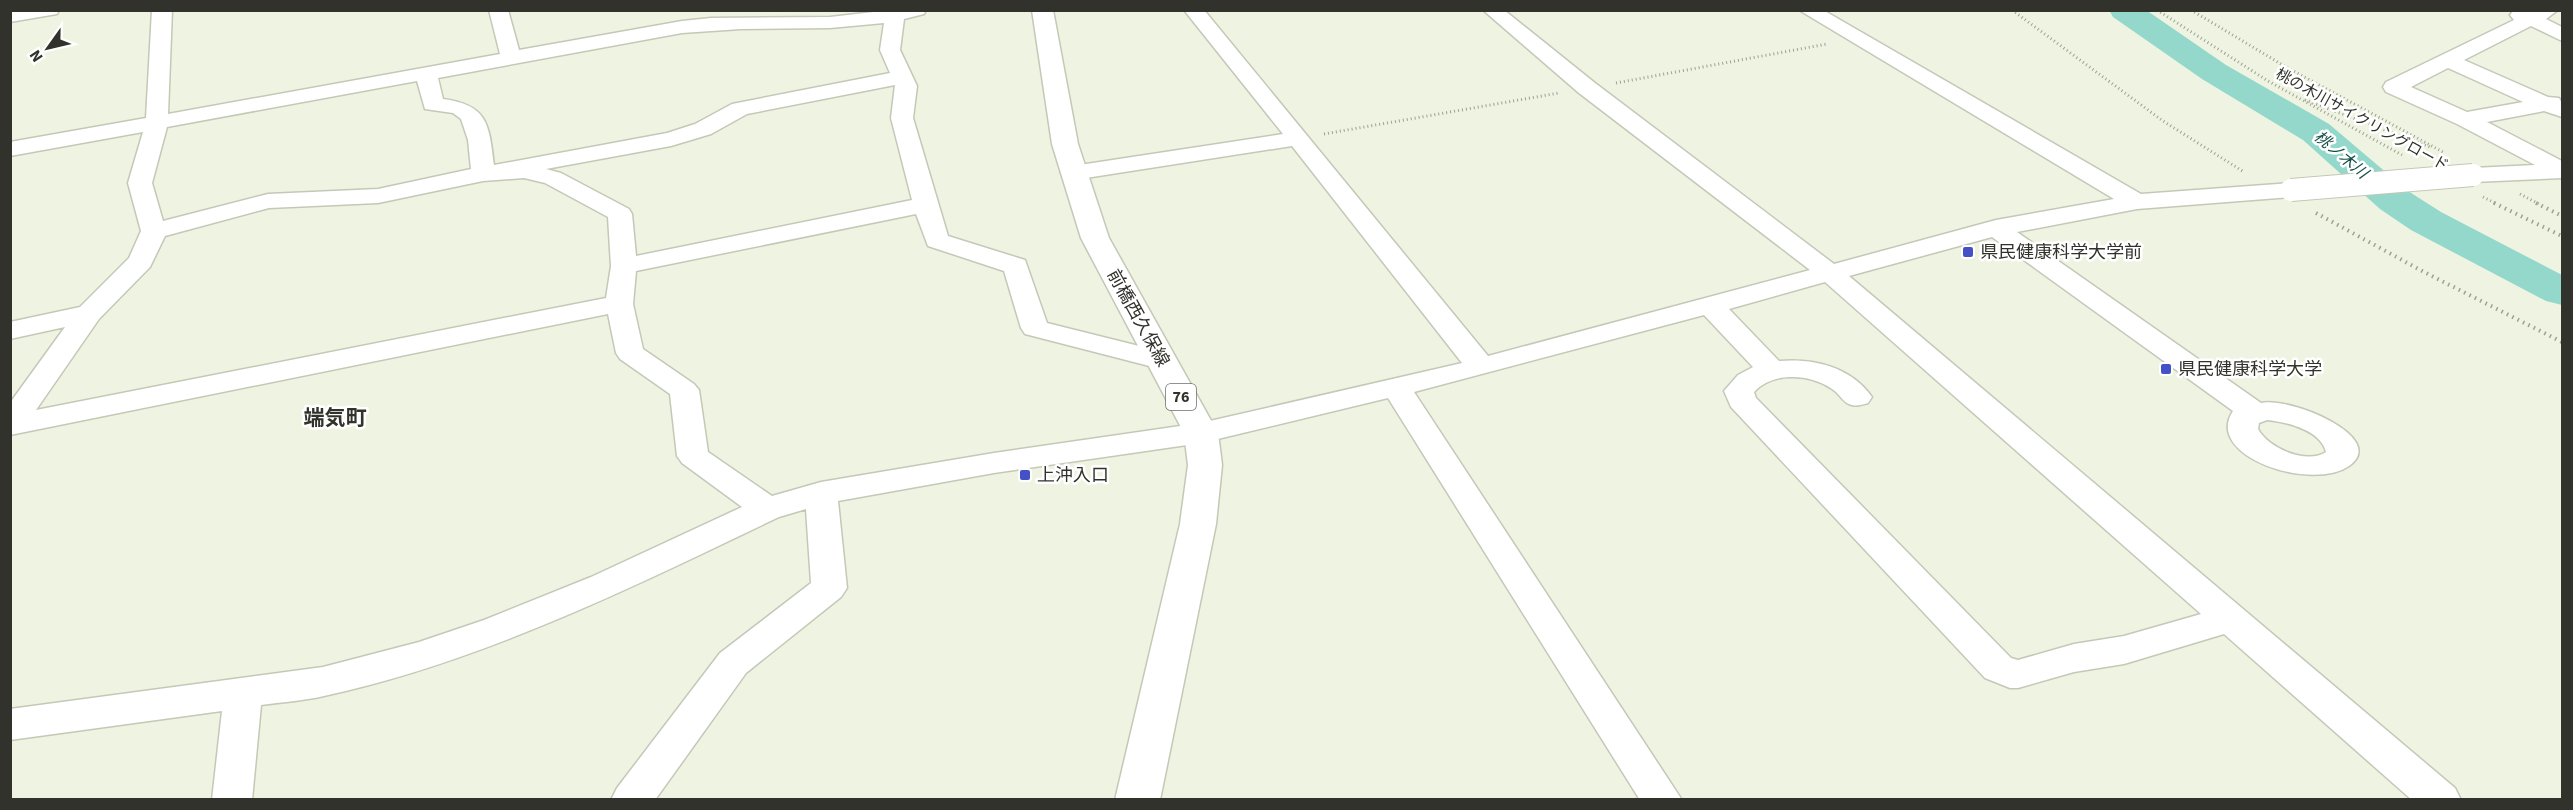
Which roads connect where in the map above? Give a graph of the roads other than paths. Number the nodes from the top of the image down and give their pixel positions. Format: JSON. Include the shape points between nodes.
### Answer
{"nodes":[{"id":1,"x":50,"y":10,"type":"edge"},
{"id":2,"x":162,"y":10,"type":"edge"},
{"id":3,"x":498,"y":10,"type":"edge"},
{"id":4,"x":1042,"y":10,"type":"edge"},
{"id":5,"x":1192,"y":10,"type":"edge"},
{"id":6,"x":1492,"y":10,"type":"edge"},
{"id":7,"x":1808,"y":10,"type":"edge"},
{"id":8,"x":2505,"y":10,"type":"edge"},
{"id":9,"x":906,"y":13,"type":"edge"},
{"id":10,"x":2541,"y":15,"type":"edge"},
{"id":11,"x":10,"y":16,"type":"edge"},
{"id":12,"x":2562,"y":35,"type":"edge"},
{"id":13,"x":510,"y":58,"type":"junction"},
{"id":14,"x":2446,"y":60,"type":"junction"},
{"id":15,"x":426,"y":73,"type":"junction"},
{"id":16,"x":902,"y":77,"type":"junction"},
{"id":17,"x":2557,"y":105,"type":"edge"},
{"id":18,"x":2465,"y":119,"type":"junction"},
{"id":19,"x":157,"y":122,"type":"junction"},
{"id":20,"x":1298,"y":138,"type":"junction"},
{"id":21,"x":10,"y":149,"type":"edge"},
{"id":22,"x":2562,"y":170,"type":"edge"},
{"id":23,"x":1073,"y":173,"type":"junction"},
{"id":24,"x":483,"y":174,"type":"junction"},
{"id":25,"x":2137,"y":201,"type":"junction"},
{"id":26,"x":925,"y":205,"type":"junction"},
{"id":27,"x":1996,"y":228,"type":"junction"},
{"id":28,"x":154,"y":231,"type":"junction"},
{"id":29,"x":624,"y":266,"type":"junction"},
{"id":30,"x":1831,"y":274,"type":"junction"},
{"id":31,"x":619,"y":304,"type":"junction"},
{"id":32,"x":1711,"y":306,"type":"junction"},
{"id":33,"x":89,"y":313,"type":"junction"},
{"id":34,"x":10,"y":331,"type":"edge"},
{"id":35,"x":1161,"y":360,"type":"junction"},
{"id":36,"x":1481,"y":368,"type":"junction"},
{"id":37,"x":1772,"y":371,"type":"junction"},
{"id":38,"x":1397,"y":389,"type":"junction"},
{"id":39,"x":1857,"y":397,"type":"dead end"},
{"id":40,"x":2254,"y":412,"type":"dead end"},
{"id":41,"x":11,"y":425,"type":"edge"},
{"id":42,"x":1201,"y":433,"type":"junction"},
{"id":43,"x":821,"y":493,"type":"junction"},
{"id":44,"x":767,"y":509,"type":"junction"},
{"id":45,"x":2229,"y":619,"type":"junction"},
{"id":46,"x":243,"y":694,"type":"junction"},
{"id":47,"x":10,"y":725,"type":"edge"},
{"id":48,"x":232,"y":800,"type":"edge"},
{"id":49,"x":631,"y":800,"type":"edge"},
{"id":50,"x":1137,"y":800,"type":"edge"},
{"id":51,"x":1662,"y":800,"type":"edge"},
{"id":52,"x":2442,"y":800,"type":"edge"}],
"edges":[{"from":1,"to":11,"type":"street"},
{"from":2,"to":19,"type":"street"},
{"from":3,"to":13,"type":"street"},
{"from":4,"to":23,"type":"main road","name":"前橋西久保線","number":"76"},
{"from":5,"to":20,"type":"street"},
{"from":6,"to":30,"type":"street","via":[[1587,88]]},
{"from":7,"to":25,"type":"street"},
{"from":8,"to":10,"type":"street"},
{"from":9,"to":13,"type":"street","via":[[838,22],[714,22]]},
{"from":9,"to":16,"type":"street","via":[[890,50]]},
{"from":10,"to":12,"type":"street"},
{"from":10,"to":14,"type":"street"},
{"from":13,"to":15,"type":"street"},
{"from":14,"to":17,"type":"street"},
{"from":14,"to":18,"type":"street","via":[[2394,87]]},
{"from":15,"to":19,"type":"street"},
{"from":15,"to":24,"type":"street","via":[[433,104],[465,110],[472,116]]},
{"from":16,"to":24,"type":"street","via":[[751,106],[671,139]]},
{"from":16,"to":26,"type":"street","via":[[906,86],[902,118]]},
{"from":17,"to":18,"type":"street"},
{"from":18,"to":22,"type":"street"},
{"from":19,"to":21,"type":"street"},
{"from":19,"to":28,"type":"street","via":[[140,183]]},
{"from":20,"to":23,"type":"street"},
{"from":20,"to":36,"type":"street"},
{"from":22,"to":25,"type":"street","bridge":true,"via":[[2476,185],[2291,190]]},
{"from":23,"to":35,"type":"main road","name":"前橋西久保線","number":"76","via":[[1095,238]]},
{"from":24,"to":28,"type":"street","via":[[378,196],[268,201]]},
{"from":24,"to":29,"type":"street","via":[[524,171],[553,178],[620,214]]},
{"from":25,"to":27,"type":"street"},
{"from":26,"to":29,"type":"street"},
{"from":26,"to":35,"type":"street","via":[[937,241],[1016,266],[1035,328]]},
{"from":27,"to":30,"type":"street"},
{"from":27,"to":40,"type":"street"},
{"from":28,"to":33,"type":"street","via":[[141,261]]},
{"from":29,"to":31,"type":"street"},
{"from":30,"to":32,"type":"street"},
{"from":30,"to":45,"type":"street"},
{"from":31,"to":41,"type":"street"},
{"from":31,"to":44,"type":"street","via":[[630,354],[684,390],[693,456]]},
{"from":32,"to":36,"type":"street"},
{"from":32,"to":37,"type":"street"},
{"from":33,"to":34,"type":"street"},
{"from":33,"to":41,"type":"street"},
{"from":35,"to":42,"type":"main road","name":"前橋西久保線","number":"76"},
{"from":36,"to":38,"type":"street"},
{"from":37,"to":39,"type":"street","via":[[1820,373],[1843,382]]},
{"from":37,"to":45,"type":"street","via":[[1742,387],[1742,401],[2005,672],[2018,674],[2074,658],[2124,650]]},
{"from":38,"to":42,"type":"street"},
{"from":38,"to":51,"type":"street"},
{"from":42,"to":43,"type":"street"},
{"from":42,"to":50,"type":"main road","name":"前橋西久保線","number":"76","via":[[1205,465],[1198,524]]},
{"from":43,"to":44,"type":"street"},
{"from":43,"to":49,"type":"street","via":[[830,588],[733,663]]},
{"from":44,"to":46,"type":"street","via":[[603,586],[424,655],[323,682]]},
{"from":45,"to":52,"type":"street"},
{"from":46,"to":47,"type":"street"},
{"from":46,"to":48,"type":"street"}]}
